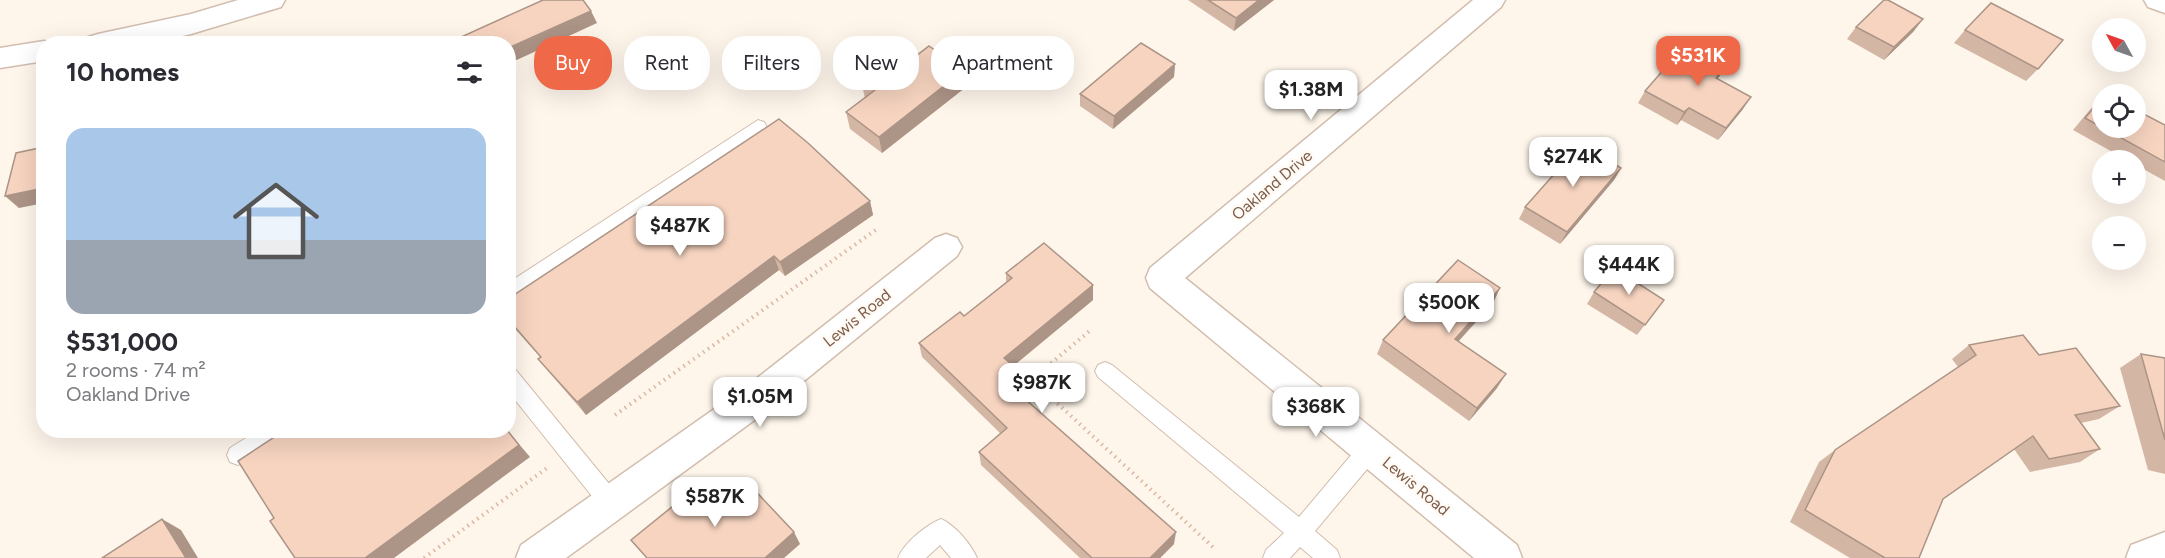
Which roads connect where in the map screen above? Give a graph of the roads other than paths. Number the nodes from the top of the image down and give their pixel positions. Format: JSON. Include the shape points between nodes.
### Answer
{"nodes":[{"id":1,"x":271,"y":0,"type":"edge"},
{"id":2,"x":1491,"y":0,"type":"edge"},
{"id":3,"x":2158,"y":0,"type":"edge"},
{"id":4,"x":2165,"y":3,"type":"edge"},
{"id":5,"x":135,"y":36,"type":"edge"},
{"id":6,"x":36,"y":52,"type":"edge"},
{"id":7,"x":0,"y":58,"type":"edge"},
{"id":8,"x":758,"y":127,"type":"dead end"},
{"id":9,"x":946,"y":247,"type":"dead end"},
{"id":10,"x":1162,"y":278,"type":"joint"},
{"id":11,"x":516,"y":289,"type":"edge"},
{"id":12,"x":1105,"y":371,"type":"dead end"},
{"id":13,"x":516,"y":385,"type":"edge"},
{"id":14,"x":265,"y":438,"type":"edge"},
{"id":15,"x":1371,"y":448,"type":"junction"},
{"id":16,"x":238,"y":455,"type":"dead end"},
{"id":17,"x":611,"y":503,"type":"junction"},
{"id":18,"x":1300,"y":532,"type":"junction"},
{"id":19,"x":2165,"y":550,"type":"edge"},
{"id":20,"x":536,"y":558,"type":"edge"},
{"id":21,"x":909,"y":558,"type":"edge"},
{"id":22,"x":966,"y":558,"type":"edge"},
{"id":23,"x":1275,"y":558,"type":"edge"},
{"id":24,"x":1329,"y":558,"type":"edge"},
{"id":25,"x":1503,"y":558,"type":"edge"},
{"id":26,"x":2145,"y":558,"type":"edge"}],
"edges":[{"from":1,"to":5,"type":"street"},
{"from":2,"to":10,"type":"street","name":"Oakland Drive"},
{"from":3,"to":4,"type":"street"},
{"from":6,"to":7,"type":"street"},
{"from":8,"to":11,"type":"lane"},
{"from":9,"to":17,"type":"street","name":"Lewis Road","via":[[759,397]]},
{"from":10,"to":15,"type":"street","name":"Lewis Road"},
{"from":12,"to":18,"type":"lane"},
{"from":13,"to":17,"type":"lane"},
{"from":14,"to":16,"type":"lane"},
{"from":15,"to":18,"type":"lane"},
{"from":15,"to":25,"type":"street","name":"Lewis Road"},
{"from":17,"to":20,"type":"street","name":"Lewis Road"},
{"from":18,"to":23,"type":"lane"},
{"from":18,"to":24,"type":"lane"},
{"from":19,"to":26,"type":"street"},
{"from":21,"to":22,"type":"lane","via":[[941,530]]}]}
